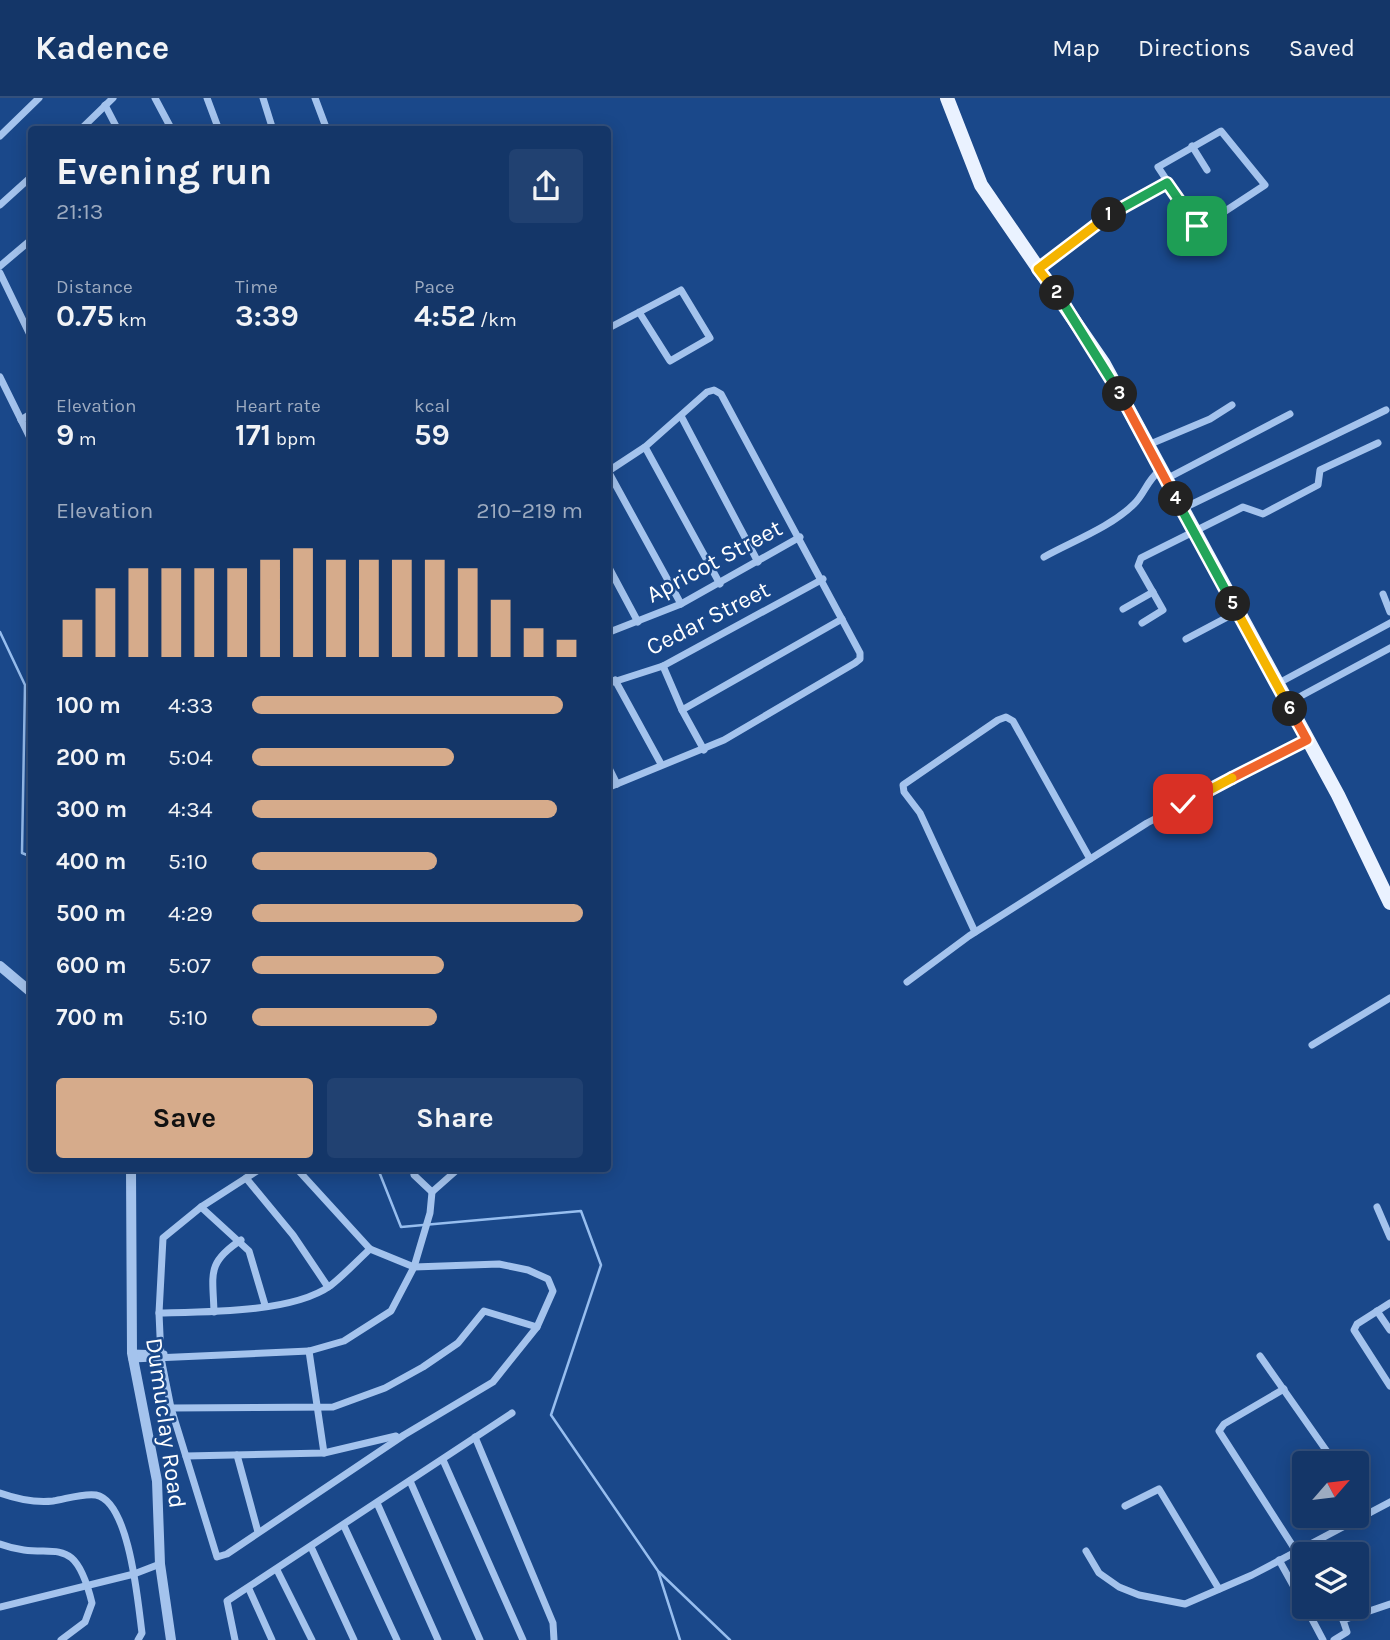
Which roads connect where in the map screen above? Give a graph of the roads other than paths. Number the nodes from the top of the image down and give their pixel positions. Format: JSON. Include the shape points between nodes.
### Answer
{"nodes":[{"id":1,"x":39,"y":98,"type":"edge"},
{"id":2,"x":113,"y":98,"type":"edge"},
{"id":3,"x":155,"y":98,"type":"edge"},
{"id":4,"x":207,"y":98,"type":"edge"},
{"id":5,"x":264,"y":98,"type":"edge"},
{"id":6,"x":315,"y":98,"type":"edge"},
{"id":7,"x":947,"y":98,"type":"edge"},
{"id":8,"x":105,"y":105,"type":"junction"},
{"id":9,"x":84,"y":126,"type":"edge"},
{"id":10,"x":116,"y":126,"type":"edge"},
{"id":11,"x":170,"y":126,"type":"edge"},
{"id":12,"x":218,"y":126,"type":"edge"},
{"id":13,"x":272,"y":126,"type":"edge"},
{"id":14,"x":326,"y":126,"type":"edge"},
{"id":15,"x":0,"y":136,"type":"edge"},
{"id":16,"x":1192,"y":146,"type":"junction"},
{"id":17,"x":1207,"y":170,"type":"dead end"},
{"id":18,"x":28,"y":180,"type":"edge"},
{"id":19,"x":1167,"y":183,"type":"junction"},
{"id":20,"x":0,"y":205,"type":"edge"},
{"id":21,"x":28,"y":242,"type":"edge"},
{"id":22,"x":0,"y":266,"type":"edge"},
{"id":23,"x":1038,"y":269,"type":"junction"},
{"id":24,"x":0,"y":273,"type":"edge"},
{"id":25,"x":639,"y":313,"type":"junction"},
{"id":26,"x":611,"y":327,"type":"edge"},
{"id":27,"x":28,"y":331,"type":"edge"},
{"id":28,"x":0,"y":377,"type":"edge"},
{"id":29,"x":1232,"y":405,"type":"dead end"},
{"id":30,"x":1386,"y":410,"type":"dead end"},
{"id":31,"x":1290,"y":414,"type":"dead end"},
{"id":32,"x":28,"y":416,"type":"edge"},
{"id":33,"x":681,"y":416,"type":"junction"},
{"id":34,"x":21,"y":420,"type":"junction"},
{"id":35,"x":28,"y":434,"type":"edge"},
{"id":36,"x":1378,"y":443,"type":"dead end"},
{"id":37,"x":1147,"y":445,"type":"junction"},
{"id":38,"x":645,"y":447,"type":"junction"},
{"id":39,"x":611,"y":469,"type":"edge"},
{"id":40,"x":1163,"y":475,"type":"junction"},
{"id":41,"x":611,"y":476,"type":"edge"},
{"id":42,"x":1181,"y":509,"type":"junction"},
{"id":43,"x":1194,"y":533,"type":"junction"},
{"id":44,"x":800,"y":537,"type":"junction"},
{"id":45,"x":1044,"y":557,"type":"dead end"},
{"id":46,"x":758,"y":562,"type":"junction"},
{"id":47,"x":611,"y":571,"type":"edge"},
{"id":48,"x":823,"y":579,"type":"junction"},
{"id":49,"x":720,"y":584,"type":"junction"},
{"id":50,"x":1153,"y":593,"type":"junction"},
{"id":51,"x":1382,"y":594,"type":"dead end"},
{"id":52,"x":681,"y":604,"type":"junction"},
{"id":53,"x":1124,"y":609,"type":"dead end"},
{"id":54,"x":1237,"y":612,"type":"junction"},
{"id":55,"x":1390,"y":612,"type":"edge"},
{"id":56,"x":842,"y":619,"type":"junction"},
{"id":57,"x":638,"y":622,"type":"junction"},
{"id":58,"x":1142,"y":623,"type":"dead end"},
{"id":59,"x":1390,"y":623,"type":"edge"},
{"id":60,"x":611,"y":632,"type":"edge"},
{"id":61,"x":1186,"y":639,"type":"dead end"},
{"id":62,"x":1390,"y":648,"type":"edge"},
{"id":63,"x":663,"y":666,"type":"junction"},
{"id":64,"x":611,"y":682,"type":"edge"},
{"id":65,"x":1277,"y":684,"type":"junction"},
{"id":66,"x":1287,"y":703,"type":"junction"},
{"id":67,"x":682,"y":710,"type":"junction"},
{"id":68,"x":1307,"y":740,"type":"junction"},
{"id":69,"x":704,"y":750,"type":"junction"},
{"id":70,"x":661,"y":764,"type":"junction"},
{"id":71,"x":611,"y":772,"type":"edge"},
{"id":72,"x":617,"y":784,"type":"junction"},
{"id":73,"x":611,"y":786,"type":"edge"},
{"id":74,"x":1090,"y":859,"type":"junction"},
{"id":75,"x":1390,"y":903,"type":"edge"},
{"id":76,"x":975,"y":932,"type":"junction"},
{"id":77,"x":0,"y":966,"type":"edge"},
{"id":78,"x":906,"y":982,"type":"dead end"},
{"id":79,"x":28,"y":990,"type":"edge"},
{"id":80,"x":1390,"y":998,"type":"edge"},
{"id":81,"x":1312,"y":1045,"type":"dead end"},
{"id":82,"x":131,"y":1172,"type":"edge"},
{"id":83,"x":255,"y":1172,"type":"edge"},
{"id":84,"x":301,"y":1172,"type":"edge"},
{"id":85,"x":414,"y":1172,"type":"edge"},
{"id":86,"x":455,"y":1172,"type":"edge"},
{"id":87,"x":246,"y":1178,"type":"junction"},
{"id":88,"x":432,"y":1192,"type":"junction"},
{"id":89,"x":201,"y":1206,"type":"junction"},
{"id":90,"x":1377,"y":1207,"type":"dead end"},
{"id":91,"x":1390,"y":1237,"type":"edge"},
{"id":92,"x":241,"y":1240,"type":"junction"},
{"id":93,"x":370,"y":1249,"type":"junction"},
{"id":94,"x":414,"y":1267,"type":"junction"},
{"id":95,"x":328,"y":1287,"type":"junction"},
{"id":96,"x":1390,"y":1303,"type":"edge"},
{"id":97,"x":265,"y":1305,"type":"junction"},
{"id":98,"x":1377,"y":1311,"type":"junction"},
{"id":99,"x":214,"y":1312,"type":"junction"},
{"id":100,"x":159,"y":1313,"type":"junction"},
{"id":101,"x":537,"y":1328,"type":"junction"},
{"id":102,"x":1390,"y":1330,"type":"edge"},
{"id":103,"x":309,"y":1351,"type":"junction"},
{"id":104,"x":132,"y":1356,"type":"junction"},
{"id":105,"x":163,"y":1356,"type":"junction"},
{"id":106,"x":1260,"y":1356,"type":"dead end"},
{"id":107,"x":1390,"y":1386,"type":"edge"},
{"id":108,"x":1284,"y":1389,"type":"junction"},
{"id":109,"x":171,"y":1408,"type":"junction"},
{"id":110,"x":317,"y":1409,"type":"junction"},
{"id":111,"x":512,"y":1413,"type":"dead end"},
{"id":112,"x":404,"y":1435,"type":"junction"},
{"id":113,"x":475,"y":1437,"type":"junction"},
{"id":114,"x":1327,"y":1451,"type":"edge"},
{"id":115,"x":324,"y":1453,"type":"junction"},
{"id":116,"x":237,"y":1455,"type":"junction"},
{"id":117,"x":186,"y":1456,"type":"junction"},
{"id":118,"x":443,"y":1460,"type":"junction"},
{"id":119,"x":410,"y":1481,"type":"junction"},
{"id":120,"x":0,"y":1493,"type":"edge"},
{"id":121,"x":377,"y":1503,"type":"junction"},
{"id":122,"x":1390,"y":1503,"type":"edge"},
{"id":123,"x":1125,"y":1506,"type":"dead end"},
{"id":124,"x":1369,"y":1513,"type":"edge"},
{"id":125,"x":344,"y":1526,"type":"junction"},
{"id":126,"x":1341,"y":1528,"type":"edge"},
{"id":127,"x":258,"y":1532,"type":"junction"},
{"id":128,"x":1316,"y":1542,"type":"edge"},
{"id":129,"x":0,"y":1544,"type":"edge"},
{"id":130,"x":1292,"y":1544,"type":"edge"},
{"id":131,"x":312,"y":1549,"type":"junction"},
{"id":132,"x":1086,"y":1552,"type":"dead end"},
{"id":133,"x":1292,"y":1552,"type":"edge"},
{"id":134,"x":1279,"y":1560,"type":"junction"},
{"id":135,"x":160,"y":1564,"type":"junction"},
{"id":136,"x":277,"y":1570,"type":"junction"},
{"id":137,"x":134,"y":1574,"type":"junction"},
{"id":138,"x":1292,"y":1584,"type":"edge"},
{"id":139,"x":88,"y":1585,"type":"junction"},
{"id":140,"x":249,"y":1589,"type":"junction"},
{"id":141,"x":1219,"y":1589,"type":"junction"},
{"id":142,"x":1390,"y":1604,"type":"edge"},
{"id":143,"x":0,"y":1607,"type":"edge"},
{"id":144,"x":1311,"y":1619,"type":"edge"},
{"id":145,"x":1343,"y":1620,"type":"joint"},
{"id":146,"x":61,"y":1640,"type":"edge"},
{"id":147,"x":138,"y":1640,"type":"edge"},
{"id":148,"x":171,"y":1640,"type":"edge"},
{"id":149,"x":235,"y":1640,"type":"edge"},
{"id":150,"x":272,"y":1640,"type":"edge"},
{"id":151,"x":312,"y":1640,"type":"edge"},
{"id":152,"x":354,"y":1640,"type":"edge"},
{"id":153,"x":397,"y":1640,"type":"edge"},
{"id":154,"x":438,"y":1640,"type":"edge"},
{"id":155,"x":480,"y":1640,"type":"edge"},
{"id":156,"x":523,"y":1640,"type":"edge"},
{"id":157,"x":554,"y":1640,"type":"edge"},
{"id":158,"x":1323,"y":1640,"type":"edge"},
{"id":159,"x":1334,"y":1640,"type":"edge"}],
"edges":[{"from":1,"to":15,"type":"street"},
{"from":2,"to":8,"type":"street"},
{"from":3,"to":11,"type":"street"},
{"from":4,"to":12,"type":"street"},
{"from":5,"to":13,"type":"street"},
{"from":6,"to":14,"type":"street"},
{"from":7,"to":23,"type":"main road","via":[[982,185]]},
{"from":8,"to":9,"type":"street"},
{"from":8,"to":10,"type":"street"},
{"from":16,"to":17,"type":"street"},
{"from":16,"to":19,"type":"street","via":[[1158,167]]},
{"from":16,"to":19,"type":"street","via":[[1225,132],[1265,185],[1201,227]]},
{"from":18,"to":20,"type":"street"},
{"from":19,"to":23,"type":"street","via":[[1096,222]]},
{"from":21,"to":22,"type":"street"},
{"from":23,"to":37,"type":"main road","via":[[1104,364]]},
{"from":24,"to":27,"type":"street"},
{"from":25,"to":25,"type":"street","via":[[681,290],[710,338],[670,361]]},
{"from":25,"to":26,"type":"street"},
{"from":28,"to":34,"type":"street"},
{"from":29,"to":37,"type":"street"},
{"from":30,"to":42,"type":"street"},
{"from":31,"to":40,"type":"street"},
{"from":32,"to":34,"type":"street"},
{"from":33,"to":38,"type":"street"},
{"from":33,"to":44,"type":"street","via":[[707,392],[720,394]]},
{"from":33,"to":46,"type":"street"},
{"from":34,"to":35,"type":"street"},
{"from":36,"to":43,"type":"street","via":[[1320,470],[1318,485],[1263,514],[1243,507]]},
{"from":37,"to":40,"type":"main road"},
{"from":38,"to":39,"type":"street"},
{"from":38,"to":49,"type":"street"},
{"from":40,"to":42,"type":"main road"},
{"from":40,"to":45,"type":"street","via":[[1148,481],[1142,495],[1125,512]]},
{"from":41,"to":52,"type":"street"},
{"from":42,"to":43,"type":"main road"},
{"from":43,"to":50,"type":"street","via":[[1137,562]]},
{"from":43,"to":54,"type":"main road"},
{"from":44,"to":46,"type":"street","name":"Apricot Street"},
{"from":44,"to":48,"type":"street"},
{"from":46,"to":49,"type":"street","name":"Apricot Street"},
{"from":47,"to":57,"type":"street"},
{"from":48,"to":56,"type":"street"},
{"from":48,"to":63,"type":"street","name":"Cedar Street"},
{"from":49,"to":52,"type":"street","name":"Apricot Street"},
{"from":50,"to":53,"type":"street"},
{"from":50,"to":58,"type":"street","via":[[1163,610]]},
{"from":51,"to":55,"type":"street"},
{"from":52,"to":57,"type":"street","name":"Apricot Street"},
{"from":54,"to":61,"type":"street"},
{"from":54,"to":65,"type":"main road"},
{"from":56,"to":67,"type":"street"},
{"from":56,"to":69,"type":"street","via":[[860,659]]},
{"from":57,"to":60,"type":"street","name":"Apricot Street"},
{"from":59,"to":65,"type":"street"},
{"from":62,"to":66,"type":"street"},
{"from":63,"to":64,"type":"street","name":"Cedar Street"},
{"from":63,"to":67,"type":"street"},
{"from":64,"to":70,"type":"street"},
{"from":65,"to":66,"type":"main road"},
{"from":66,"to":68,"type":"main road"},
{"from":67,"to":69,"type":"street"},
{"from":68,"to":74,"type":"street","via":[[1147,823]]},
{"from":68,"to":75,"type":"main road"},
{"from":69,"to":70,"type":"street"},
{"from":70,"to":72,"type":"street"},
{"from":71,"to":72,"type":"street"},
{"from":72,"to":73,"type":"street"},
{"from":74,"to":76,"type":"street"},
{"from":74,"to":76,"type":"street","via":[[1013,721],[1006,717],[998,720],[903,785]]},
{"from":76,"to":78,"type":"street"},
{"from":77,"to":79,"type":"street"},
{"from":80,"to":81,"type":"street"},
{"from":82,"to":104,"type":"street","name":"Dumuclay Road"},
{"from":83,"to":87,"type":"street"},
{"from":84,"to":93,"type":"street"},
{"from":85,"to":88,"type":"street"},
{"from":86,"to":88,"type":"street"},
{"from":87,"to":89,"type":"street"},
{"from":87,"to":95,"type":"street"},
{"from":88,"to":94,"type":"street"},
{"from":89,"to":92,"type":"street"},
{"from":89,"to":100,"type":"street","via":[[163,1238]]},
{"from":90,"to":91,"type":"street"},
{"from":92,"to":97,"type":"street","via":[[255,1266]]},
{"from":92,"to":99,"type":"street","via":[[220,1254],[213,1272]]},
{"from":93,"to":94,"type":"street"},
{"from":93,"to":95,"type":"street"},
{"from":94,"to":101,"type":"street","via":[[499,1264],[548,1279],[553,1291]]},
{"from":94,"to":103,"type":"street","via":[[391,1311],[344,1341]]},
{"from":95,"to":97,"type":"street","via":[[292,1303]]},
{"from":96,"to":98,"type":"street"},
{"from":97,"to":99,"type":"street"},
{"from":98,"to":102,"type":"street"},
{"from":98,"to":107,"type":"street","via":[[1354,1330]]},
{"from":99,"to":100,"type":"street"},
{"from":100,"to":105,"type":"street"},
{"from":101,"to":110,"type":"street","via":[[484,1311],[458,1343],[423,1367],[385,1388]]},
{"from":101,"to":112,"type":"street","via":[[493,1382]]},
{"from":103,"to":105,"type":"street"},
{"from":103,"to":110,"type":"street"},
{"from":104,"to":105,"type":"street"},
{"from":104,"to":135,"type":"street","name":"Dumuclay Road","via":[[157,1482]]},
{"from":105,"to":109,"type":"street"},
{"from":106,"to":108,"type":"street"},
{"from":108,"to":114,"type":"street"},
{"from":108,"to":130,"type":"street","via":[[1224,1423],[1219,1431]]},
{"from":109,"to":110,"type":"street"},
{"from":109,"to":117,"type":"street"},
{"from":110,"to":115,"type":"street"},
{"from":111,"to":113,"type":"street"},
{"from":112,"to":115,"type":"street"},
{"from":112,"to":127,"type":"street"},
{"from":113,"to":118,"type":"street"},
{"from":113,"to":157,"type":"street","via":[[553,1623]]},
{"from":115,"to":116,"type":"street"},
{"from":116,"to":117,"type":"street"},
{"from":116,"to":127,"type":"street"},
{"from":117,"to":127,"type":"street","via":[[215,1555],[227,1554]]},
{"from":118,"to":119,"type":"street"},
{"from":118,"to":156,"type":"street"},
{"from":119,"to":121,"type":"street"},
{"from":119,"to":155,"type":"street"},
{"from":120,"to":137,"type":"street","via":[[20,1500],[95,1494],[107,1500],[117,1514]]},
{"from":121,"to":125,"type":"street"},
{"from":121,"to":154,"type":"street"},
{"from":122,"to":124,"type":"street"},
{"from":123,"to":141,"type":"street","via":[[1158,1489]]},
{"from":125,"to":131,"type":"street"},
{"from":125,"to":153,"type":"street"},
{"from":126,"to":128,"type":"street"},
{"from":129,"to":139,"type":"street","via":[[62,1551],[78,1563]]},
{"from":131,"to":136,"type":"street"},
{"from":131,"to":152,"type":"street"},
{"from":132,"to":141,"type":"street","via":[[1099,1573],[1139,1595],[1185,1604]]},
{"from":133,"to":134,"type":"street"},
{"from":134,"to":138,"type":"street"},
{"from":134,"to":141,"type":"street"},
{"from":135,"to":137,"type":"street"},
{"from":135,"to":148,"type":"street","name":"Dumuclay Road"},
{"from":136,"to":140,"type":"street"},
{"from":136,"to":151,"type":"street"},
{"from":137,"to":139,"type":"street"},
{"from":137,"to":147,"type":"street","via":[[142,1633]]},
{"from":139,"to":143,"type":"street"},
{"from":139,"to":146,"type":"street","via":[[90,1613]]},
{"from":140,"to":149,"type":"street","via":[[228,1601]]},
{"from":140,"to":150,"type":"street"},
{"from":142,"to":145,"type":"street"},
{"from":144,"to":158,"type":"street"},
{"from":145,"to":159,"type":"street","via":[[1347,1632]]}]}
